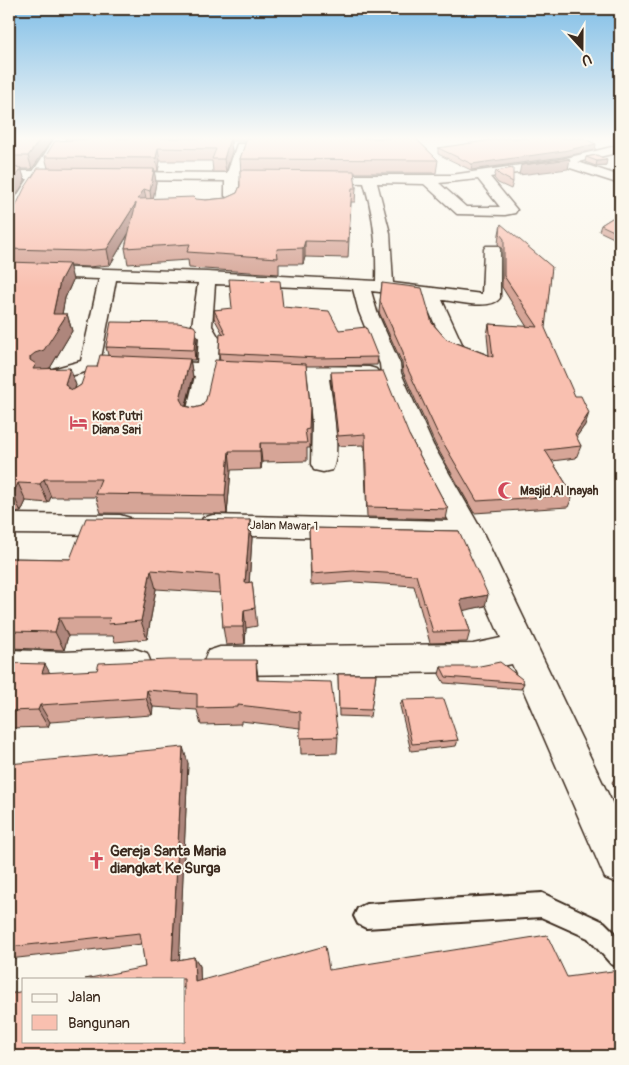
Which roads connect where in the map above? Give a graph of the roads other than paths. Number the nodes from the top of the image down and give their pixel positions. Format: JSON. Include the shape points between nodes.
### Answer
{"nodes":[{"id":1,"x":26,"y":188,"type":"edge"},
{"id":2,"x":232,"y":188,"type":"edge"},
{"id":3,"x":372,"y":188,"type":"edge"},
{"id":4,"x":436,"y":188,"type":"edge"},
{"id":5,"x":492,"y":188,"type":"edge"},
{"id":6,"x":14,"y":202,"type":"edge"},
{"id":7,"x":223,"y":207,"type":"edge"},
{"id":8,"x":10,"y":220,"type":"edge"},
{"id":9,"x":492,"y":249,"type":"dead end"},
{"id":10,"x":9,"y":271,"type":"edge"},
{"id":11,"x":109,"y":274,"type":"junction"},
{"id":12,"x":207,"y":277,"type":"junction"},
{"id":13,"x":372,"y":286,"type":"junction"},
{"id":14,"x":430,"y":293,"type":"junction"},
{"id":15,"x":453,"y":346,"type":"edge"},
{"id":16,"x":207,"y":370,"type":"junction"},
{"id":17,"x":88,"y":371,"type":"junction"},
{"id":18,"x":391,"y":373,"type":"junction"},
{"id":19,"x":318,"y":374,"type":"junction"},
{"id":20,"x":49,"y":376,"type":"edge"},
{"id":21,"x":196,"y":417,"type":"edge"},
{"id":22,"x":323,"y":464,"type":"dead end"},
{"id":23,"x":9,"y":524,"type":"edge"},
{"id":24,"x":149,"y":524,"type":"edge"},
{"id":25,"x":187,"y":525,"type":"edge"},
{"id":26,"x":468,"y":531,"type":"junction"},
{"id":27,"x":521,"y":648,"type":"junction"},
{"id":28,"x":9,"y":664,"type":"edge"},
{"id":29,"x":620,"y":863,"type":"edge"},
{"id":30,"x":366,"y":916,"type":"dead end"},
{"id":31,"x":620,"y":955,"type":"edge"}],
"edges":[{"from":1,"to":6,"type":"street"},
{"from":2,"to":7,"type":"street","via":[[232,202]]},
{"from":3,"to":13,"type":"street","via":[[382,221]]},
{"from":4,"to":5,"type":"street","via":[[462,211],[510,210]]},
{"from":6,"to":8,"type":"street"},
{"from":9,"to":14,"type":"street","via":[[490,298],[479,300]]},
{"from":10,"to":11,"type":"street"},
{"from":11,"to":12,"type":"street"},
{"from":11,"to":17,"type":"street"},
{"from":12,"to":13,"type":"street"},
{"from":12,"to":16,"type":"street","via":[[202,326],[209,338]]},
{"from":13,"to":14,"type":"street"},
{"from":13,"to":18,"type":"street","via":[[368,312]]},
{"from":14,"to":15,"type":"street"},
{"from":16,"to":17,"type":"street"},
{"from":16,"to":19,"type":"street"},
{"from":16,"to":21,"type":"street"},
{"from":17,"to":20,"type":"street","via":[[76,370]]},
{"from":18,"to":19,"type":"street"},
{"from":18,"to":26,"type":"street","via":[[421,445]]},
{"from":19,"to":22,"type":"street","via":[[324,424]]},
{"from":23,"to":24,"type":"street"},
{"from":25,"to":26,"type":"street","name":"Jalan Mawar 1"},
{"from":26,"to":27,"type":"street"},
{"from":27,"to":28,"type":"street","via":[[473,658],[179,661],[64,666]]},
{"from":27,"to":29,"type":"street"},
{"from":30,"to":31,"type":"lane","via":[[542,906],[596,930]]}]}
